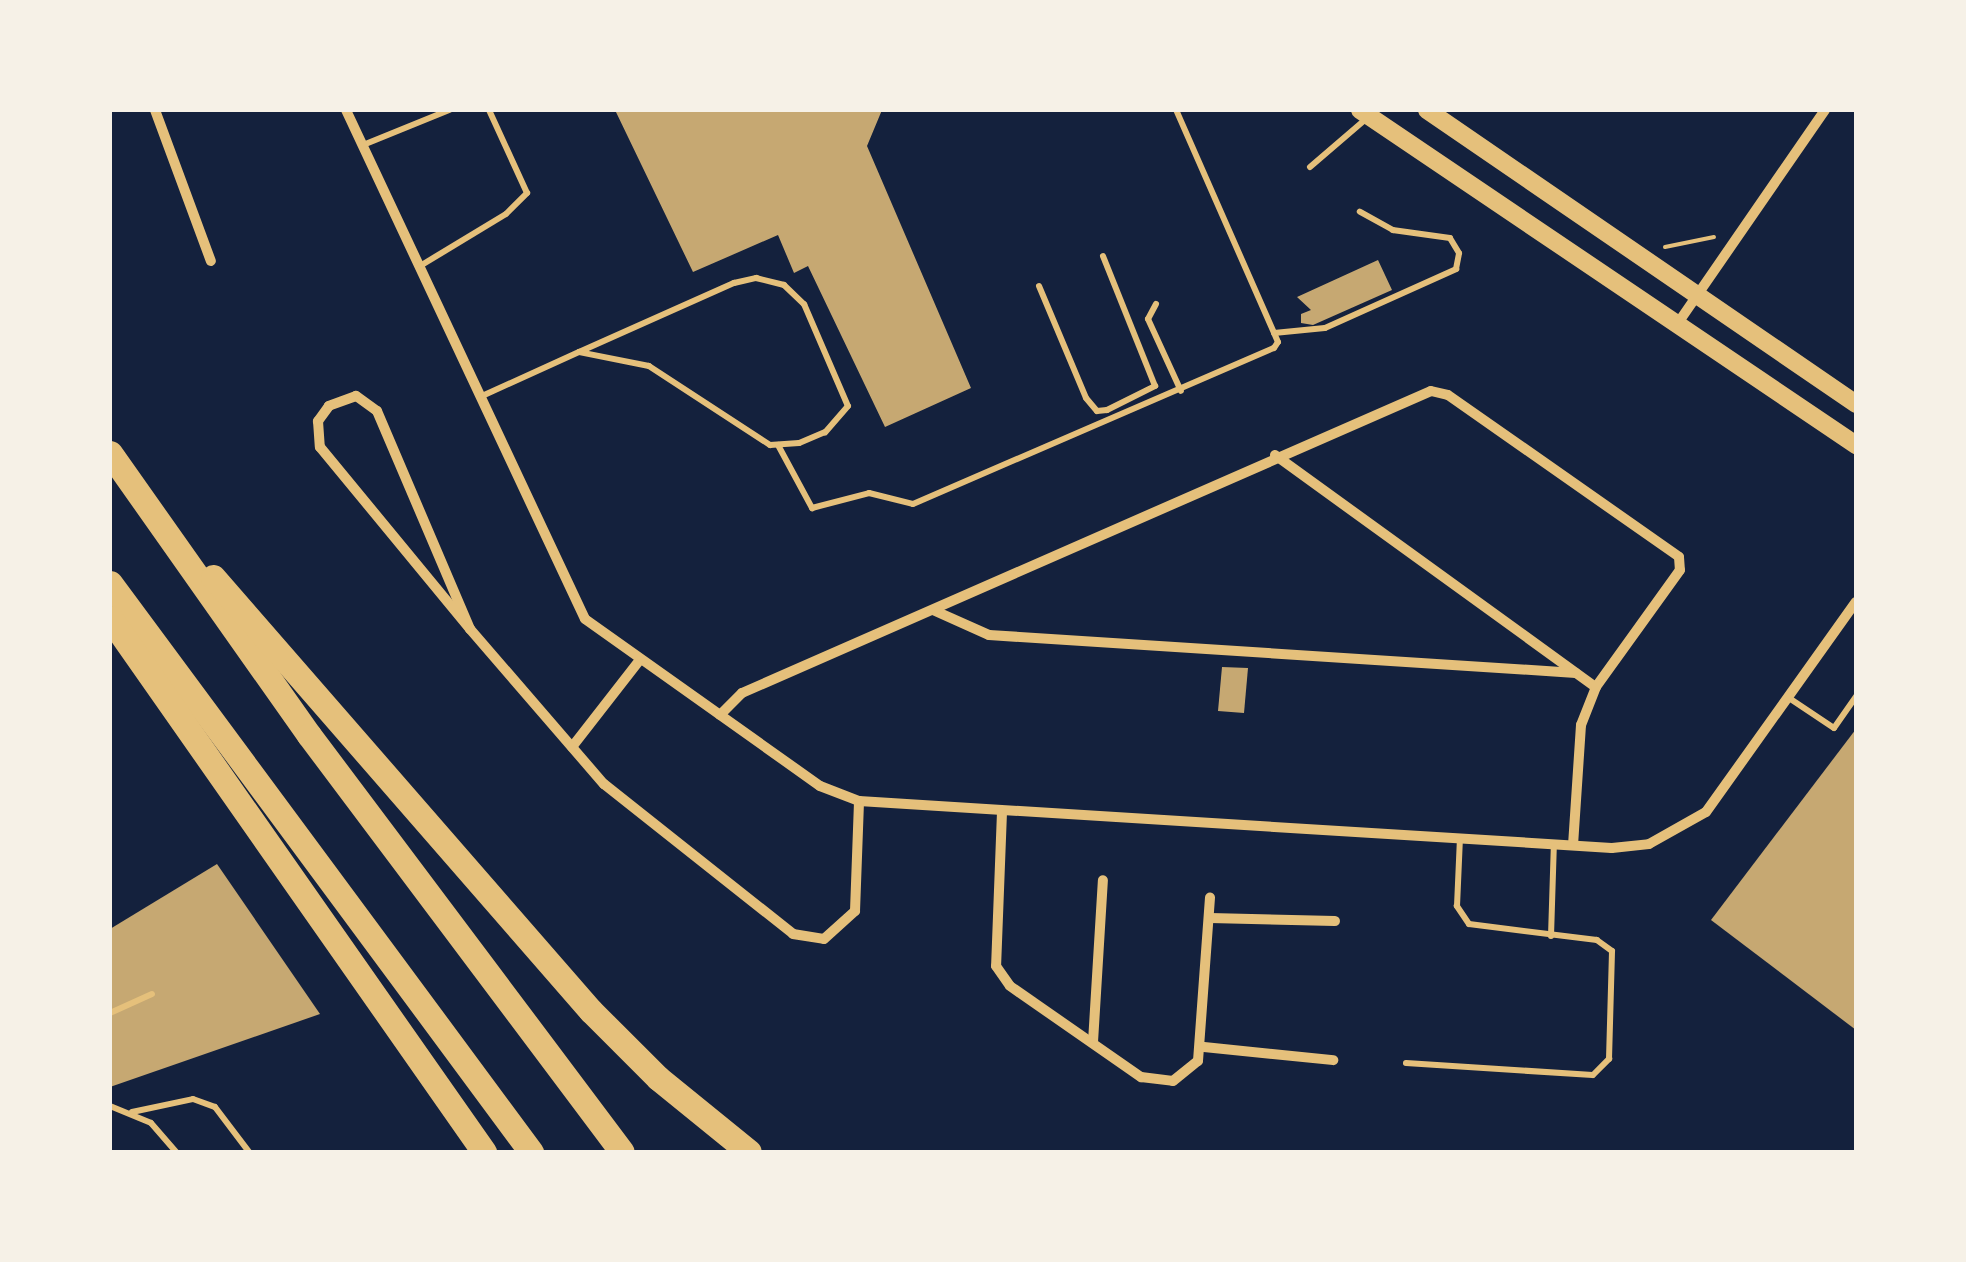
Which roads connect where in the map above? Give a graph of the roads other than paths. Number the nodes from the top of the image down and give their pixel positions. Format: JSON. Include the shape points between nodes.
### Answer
{"nodes":[{"id":1,"x":155,"y":110,"type":"edge"},
{"id":2,"x":346,"y":110,"type":"edge"},
{"id":3,"x":449,"y":110,"type":"edge"},
{"id":4,"x":489,"y":110,"type":"edge"},
{"id":5,"x":1176,"y":110,"type":"edge"},
{"id":6,"x":1427,"y":110,"type":"edge"},
{"id":7,"x":1825,"y":110,"type":"edge"},
{"id":8,"x":1368,"y":112,"type":"edge"},
{"id":9,"x":362,"y":144,"type":"junction"},
{"id":10,"x":1310,"y":166,"type":"dead end"},
{"id":11,"x":1360,"y":212,"type":"dead end"},
{"id":12,"x":1103,"y":256,"type":"dead end"},
{"id":13,"x":212,"y":261,"type":"dead end"},
{"id":14,"x":420,"y":266,"type":"junction"},
{"id":15,"x":1038,"y":286,"type":"dead end"},
{"id":16,"x":1696,"y":296,"type":"junction"},
{"id":17,"x":1156,"y":304,"type":"dead end"},
{"id":18,"x":1678,"y":323,"type":"junction"},
{"id":19,"x":1274,"y":333,"type":"junction"},
{"id":20,"x":578,"y":352,"type":"junction"},
{"id":21,"x":1181,"y":391,"type":"junction"},
{"id":22,"x":482,"y":396,"type":"junction"},
{"id":23,"x":1856,"y":404,"type":"edge"},
{"id":24,"x":778,"y":445,"type":"junction"},
{"id":25,"x":1856,"y":445,"type":"edge"},
{"id":26,"x":110,"y":453,"type":"edge"},
{"id":27,"x":1275,"y":455,"type":"junction"},
{"id":28,"x":183,"y":558,"type":"junction"},
{"id":29,"x":110,"y":583,"type":"edge"},
{"id":30,"x":1856,"y":602,"type":"edge"},
{"id":31,"x":933,"y":610,"type":"junction"},
{"id":32,"x":110,"y":618,"type":"edge"},
{"id":33,"x":470,"y":629,"type":"junction"},
{"id":34,"x":639,"y":661,"type":"junction"},
{"id":35,"x":1576,"y":674,"type":"junction"},
{"id":36,"x":1596,"y":686,"type":"junction"},
{"id":37,"x":1856,"y":696,"type":"edge"},
{"id":38,"x":1789,"y":698,"type":"junction"},
{"id":39,"x":720,"y":714,"type":"junction"},
{"id":40,"x":572,"y":747,"type":"junction"},
{"id":41,"x":858,"y":801,"type":"junction"},
{"id":42,"x":1002,"y":812,"type":"junction"},
{"id":43,"x":1460,"y":838,"type":"junction"},
{"id":44,"x":1554,"y":843,"type":"junction"},
{"id":45,"x":1573,"y":844,"type":"junction"},
{"id":46,"x":1103,"y":880,"type":"dead end"},
{"id":47,"x":1210,"y":896,"type":"dead end"},
{"id":48,"x":1210,"y":918,"type":"junction"},
{"id":49,"x":1335,"y":921,"type":"dead end"},
{"id":50,"x":1551,"y":936,"type":"junction"},
{"id":51,"x":152,"y":994,"type":"dead end"},
{"id":52,"x":110,"y":1013,"type":"edge"},
{"id":53,"x":1093,"y":1042,"type":"junction"},
{"id":54,"x":1204,"y":1047,"type":"junction"},
{"id":55,"x":1333,"y":1060,"type":"dead end"},
{"id":56,"x":1406,"y":1064,"type":"dead end"},
{"id":57,"x":110,"y":1106,"type":"edge"},
{"id":58,"x":132,"y":1112,"type":"junction"},
{"id":59,"x":176,"y":1152,"type":"edge"},
{"id":60,"x":249,"y":1152,"type":"edge"},
{"id":61,"x":484,"y":1152,"type":"edge"},
{"id":62,"x":531,"y":1152,"type":"edge"},
{"id":63,"x":622,"y":1152,"type":"edge"},
{"id":64,"x":749,"y":1152,"type":"edge"}],
"edges":[{"from":1,"to":13,"type":"street"},
{"from":2,"to":9,"type":"street"},
{"from":3,"to":9,"type":"lane"},
{"from":4,"to":14,"type":"lane","via":[[527,193],[506,214]]},
{"from":5,"to":19,"type":"lane"},
{"from":6,"to":16,"type":"street"},
{"from":7,"to":16,"type":"street"},
{"from":8,"to":10,"type":"lane"},
{"from":8,"to":18,"type":"street"},
{"from":9,"to":14,"type":"street"},
{"from":11,"to":19,"type":"lane","via":[[1393,230],[1450,238],[1459,253],[1456,269],[1324,328]]},
{"from":12,"to":15,"type":"lane","via":[[1156,386],[1108,410],[1097,411],[1086,398]]},
{"from":14,"to":22,"type":"street"},
{"from":16,"to":18,"type":"street"},
{"from":16,"to":23,"type":"street"},
{"from":17,"to":21,"type":"lane","via":[[1148,319]]},
{"from":18,"to":25,"type":"street"},
{"from":19,"to":21,"type":"lane","via":[[1274,348]]},
{"from":20,"to":22,"type":"lane"},
{"from":20,"to":24,"type":"lane","via":[[649,366],[731,423]]},
{"from":20,"to":24,"type":"lane","via":[[734,284],[770,279],[804,304],[848,406],[825,432]]},
{"from":21,"to":24,"type":"lane","via":[[913,504],[869,493],[812,508]]},
{"from":22,"to":34,"type":"street","via":[[579,608]]},
{"from":26,"to":28,"type":"highway"},
{"from":27,"to":31,"type":"street"},
{"from":27,"to":35,"type":"street"},
{"from":27,"to":36,"type":"street","via":[[1439,391],[1669,545],[1680,570]]},
{"from":28,"to":63,"type":"highway"},
{"from":28,"to":64,"type":"highway","via":[[225,590],[591,1011],[658,1078]]},
{"from":29,"to":62,"type":"highway"},
{"from":30,"to":38,"type":"street"},
{"from":31,"to":35,"type":"street","via":[[989,635]]},
{"from":31,"to":39,"type":"street","via":[[742,693]]},
{"from":32,"to":61,"type":"highway"},
{"from":33,"to":33,"type":"street","via":[[320,448],[318,421],[328,406],[356,396],[377,410]]},
{"from":33,"to":40,"type":"street"},
{"from":34,"to":39,"type":"street"},
{"from":34,"to":40,"type":"street"},
{"from":35,"to":36,"type":"street"},
{"from":36,"to":45,"type":"street","via":[[1580,725]]},
{"from":37,"to":38,"type":"lane","via":[[1834,728]]},
{"from":38,"to":45,"type":"street","via":[[1694,822],[1649,844]]},
{"from":39,"to":41,"type":"street","via":[[820,786]]},
{"from":40,"to":41,"type":"street","via":[[604,784],[793,934],[810,939],[839,930],[855,911]]},
{"from":41,"to":42,"type":"street"},
{"from":42,"to":43,"type":"street"},
{"from":42,"to":53,"type":"street","via":[[996,966],[1010,986]]},
{"from":43,"to":44,"type":"street"},
{"from":43,"to":50,"type":"lane","via":[[1461,916],[1482,929]]},
{"from":44,"to":45,"type":"street"},
{"from":44,"to":50,"type":"lane"},
{"from":46,"to":53,"type":"street"},
{"from":47,"to":48,"type":"street"},
{"from":48,"to":49,"type":"street"},
{"from":48,"to":54,"type":"street"},
{"from":50,"to":56,"type":"lane","via":[[1598,940],[1614,956],[1609,1059],[1602,1071]]},
{"from":51,"to":52,"type":"lane"},
{"from":53,"to":54,"type":"street","via":[[1141,1077],[1163,1082],[1193,1068]]},
{"from":54,"to":55,"type":"street"},
{"from":57,"to":58,"type":"lane"},
{"from":58,"to":59,"type":"lane"},
{"from":58,"to":60,"type":"lane","via":[[194,1099],[215,1107]]}]}
